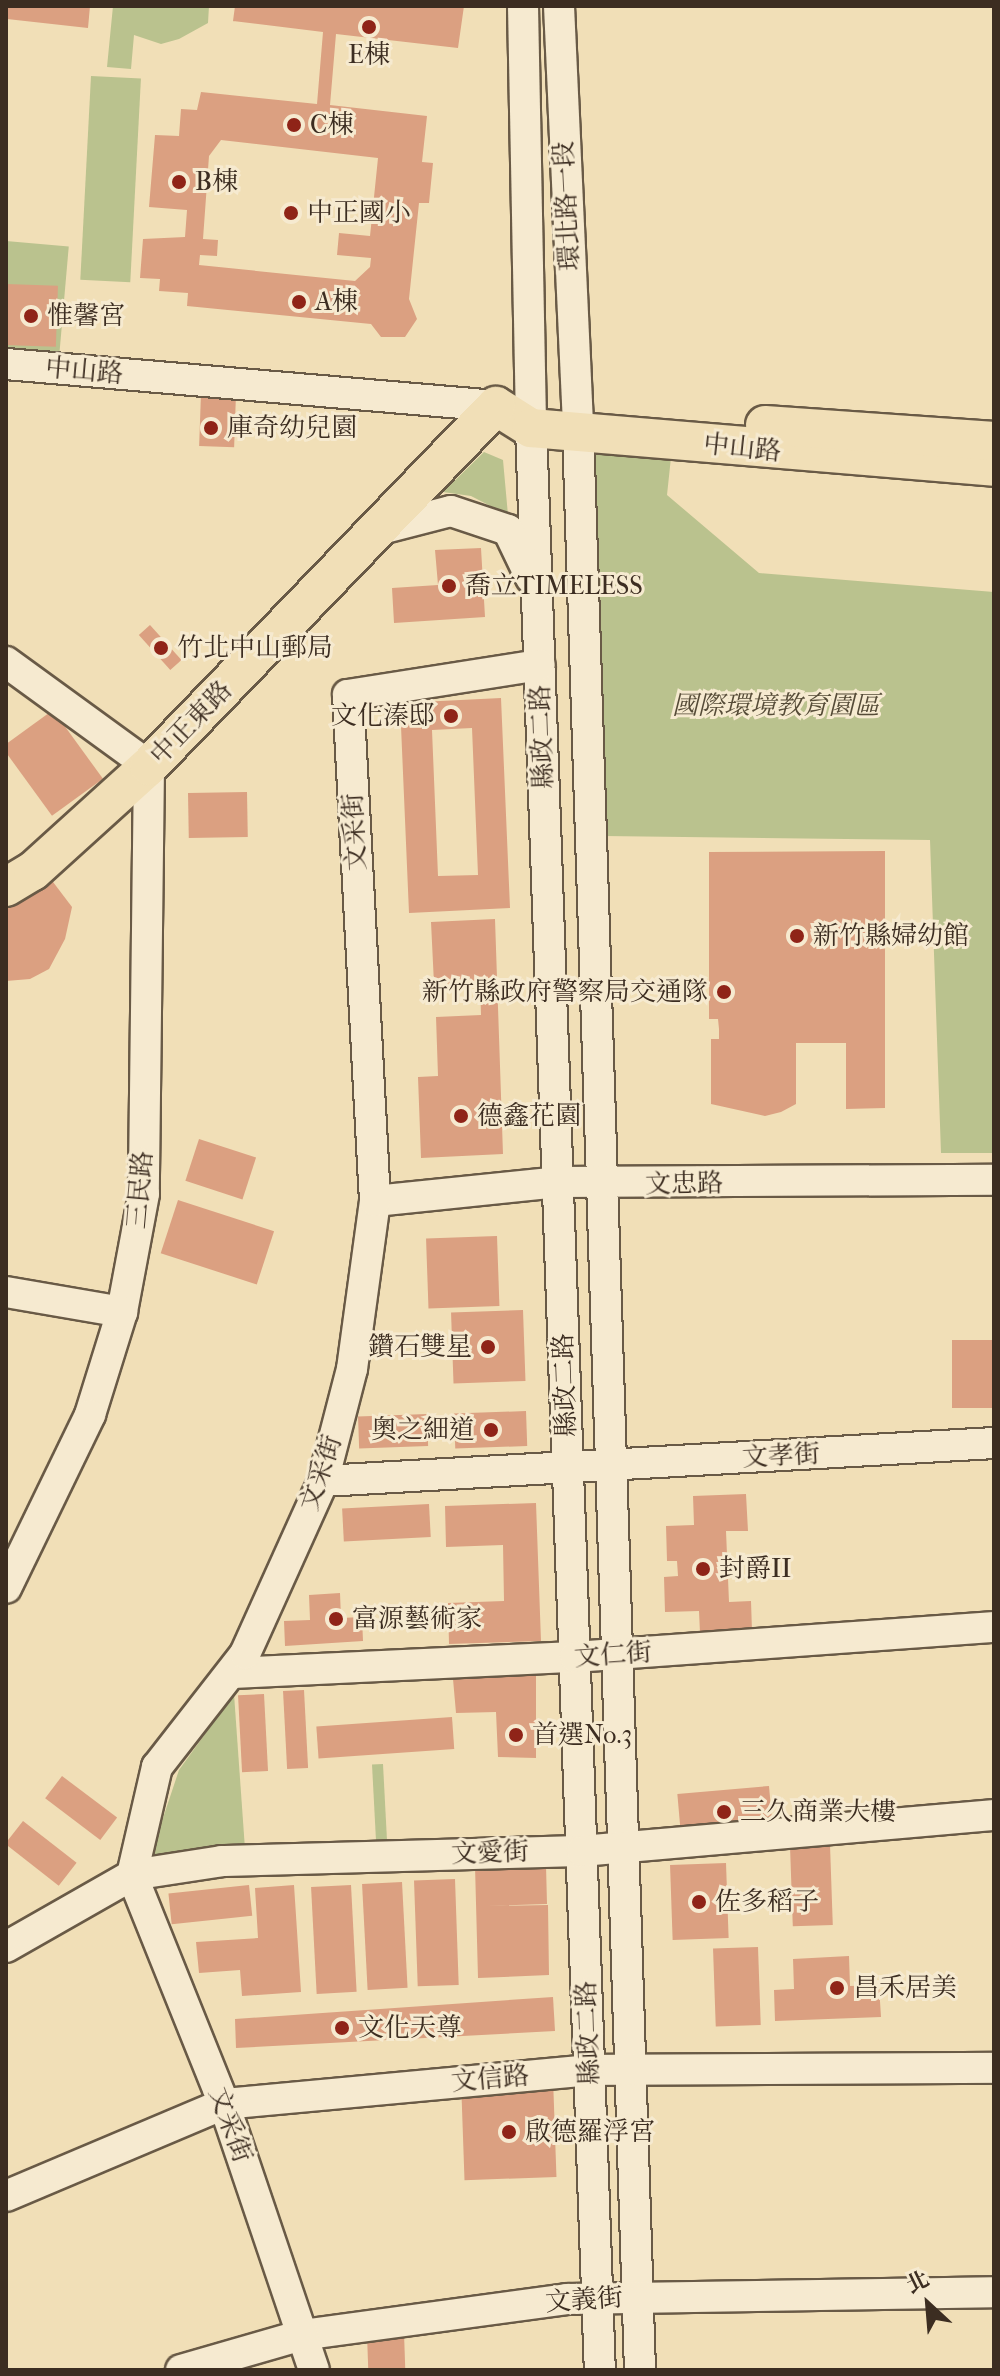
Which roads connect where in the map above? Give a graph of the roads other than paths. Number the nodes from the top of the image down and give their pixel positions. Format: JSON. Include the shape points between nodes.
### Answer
{"nodes":[{"id":1,"x":523,"y":6,"type":"edge"},
{"id":2,"x":559,"y":6,"type":"edge"},
{"id":3,"x":6,"y":364,"type":"edge"},
{"id":4,"x":519,"y":411,"type":"junction"},
{"id":5,"x":577,"y":418,"type":"junction"},
{"id":6,"x":994,"y":441,"type":"edge"},
{"id":7,"x":994,"y":467,"type":"edge"},
{"id":8,"x":381,"y":529,"type":"junction"},
{"id":9,"x":537,"y":592,"type":"junction"},
{"id":10,"x":6,"y":662,"type":"edge"},
{"id":11,"x":540,"y":665,"type":"junction"},
{"id":12,"x":149,"y":766,"type":"junction"},
{"id":13,"x":6,"y":887,"type":"edge"},
{"id":14,"x":994,"y":1180,"type":"edge"},
{"id":15,"x":558,"y":1182,"type":"junction"},
{"id":16,"x":602,"y":1184,"type":"junction"},
{"id":17,"x":375,"y":1201,"type":"junction"},
{"id":18,"x":6,"y":1292,"type":"edge"},
{"id":19,"x":122,"y":1312,"type":"junction"},
{"id":20,"x":994,"y":1443,"type":"edge"},
{"id":21,"x":611,"y":1463,"type":"junction"},
{"id":22,"x":568,"y":1465,"type":"junction"},
{"id":23,"x":323,"y":1481,"type":"junction"},
{"id":24,"x":6,"y":1588,"type":"edge"},
{"id":25,"x":994,"y":1627,"type":"edge"},
{"id":26,"x":617,"y":1655,"type":"junction"},
{"id":27,"x":575,"y":1657,"type":"junction"},
{"id":28,"x":232,"y":1673,"type":"junction"},
{"id":29,"x":994,"y":1815,"type":"edge"},
{"id":30,"x":623,"y":1846,"type":"junction"},
{"id":31,"x":582,"y":1851,"type":"junction"},
{"id":32,"x":132,"y":1875,"type":"junction"},
{"id":33,"x":6,"y":1947,"type":"edge"},
{"id":34,"x":994,"y":2068,"type":"edge"},
{"id":35,"x":630,"y":2069,"type":"junction"},
{"id":36,"x":589,"y":2070,"type":"junction"},
{"id":37,"x":224,"y":2104,"type":"junction"},
{"id":38,"x":6,"y":2196,"type":"edge"},
{"id":39,"x":994,"y":2292,"type":"edge"},
{"id":40,"x":637,"y":2296,"type":"junction"},
{"id":41,"x":598,"y":2297,"type":"junction"},
{"id":42,"x":302,"y":2335,"type":"junction"},
{"id":43,"x":181,"y":2370,"type":"edge"},
{"id":44,"x":314,"y":2370,"type":"edge"},
{"id":45,"x":600,"y":2370,"type":"edge"},
{"id":46,"x":640,"y":2370,"type":"edge"}],
"edges":[{"from":1,"to":4,"type":"street","name":"環北路一段"},
{"from":2,"to":5,"type":"street","name":"環北路一段"},
{"from":3,"to":4,"type":"street","name":"中山路"},
{"from":4,"to":5,"type":"main road","name":"中山路"},
{"from":4,"to":8,"type":"main road","name":"中正東路"},
{"from":4,"to":9,"type":"street","name":"縣政二路"},
{"from":5,"to":6,"type":"main road","name":"中山路"},
{"from":5,"to":7,"type":"main road","name":"中山路"},
{"from":5,"to":16,"type":"street","name":"縣政二路"},
{"from":8,"to":9,"type":"street","via":[[451,511],[508,530]]},
{"from":8,"to":12,"type":"main road","name":"中正東路"},
{"from":9,"to":11,"type":"street","name":"縣政二路"},
{"from":10,"to":12,"type":"street"},
{"from":11,"to":15,"type":"street","name":"縣政二路"},
{"from":11,"to":17,"type":"street","name":"文采街","via":[[348,695]]},
{"from":12,"to":13,"type":"main road","name":"中正東路","via":[[33,871]]},
{"from":12,"to":19,"type":"street","name":"三民路","via":[[144,1194]]},
{"from":14,"to":16,"type":"street","name":"文忠路"},
{"from":15,"to":16,"type":"street","name":"文忠路"},
{"from":15,"to":17,"type":"street","name":"文忠路"},
{"from":15,"to":22,"type":"street","name":"縣政二路"},
{"from":16,"to":21,"type":"street","name":"縣政二路"},
{"from":17,"to":23,"type":"street","name":"文采街","via":[[352,1369]]},
{"from":18,"to":19,"type":"street"},
{"from":19,"to":24,"type":"street","name":"三民路","via":[[90,1415]]},
{"from":20,"to":21,"type":"street","name":"文孝街"},
{"from":21,"to":22,"type":"street","name":"文孝街"},
{"from":21,"to":26,"type":"street","name":"縣政二路"},
{"from":22,"to":23,"type":"street","name":"文孝街"},
{"from":22,"to":27,"type":"street","name":"縣政二路"},
{"from":23,"to":28,"type":"street","name":"文采街"},
{"from":25,"to":26,"type":"street","name":"文仁街"},
{"from":26,"to":27,"type":"street","name":"文仁街"},
{"from":26,"to":30,"type":"street","name":"縣政二路"},
{"from":27,"to":28,"type":"street","name":"文仁街"},
{"from":27,"to":31,"type":"street","name":"縣政二路"},
{"from":28,"to":32,"type":"street","name":"文采街","via":[[157,1767]]},
{"from":29,"to":30,"type":"street","name":"文愛街"},
{"from":30,"to":31,"type":"street","name":"文愛街"},
{"from":30,"to":35,"type":"street","name":"縣政二路"},
{"from":31,"to":32,"type":"street","name":"文愛街","via":[[222,1861]]},
{"from":31,"to":36,"type":"street","name":"縣政二路"},
{"from":32,"to":33,"type":"street","name":"文愛街"},
{"from":32,"to":37,"type":"street","name":"文采街"},
{"from":34,"to":35,"type":"street","name":"文信路"},
{"from":35,"to":36,"type":"street","name":"文信路"},
{"from":35,"to":40,"type":"street","name":"縣政二路"},
{"from":36,"to":37,"type":"street","name":"文信路"},
{"from":36,"to":41,"type":"street","name":"縣政二路"},
{"from":37,"to":38,"type":"street","name":"文信路"},
{"from":37,"to":42,"type":"street","name":"文采街"},
{"from":39,"to":40,"type":"street","name":"文義街"},
{"from":40,"to":41,"type":"street","name":"文義街"},
{"from":40,"to":46,"type":"street","name":"縣政二路"},
{"from":41,"to":42,"type":"street","name":"文義街"},
{"from":41,"to":45,"type":"street","name":"縣政二路"},
{"from":42,"to":43,"type":"street","name":"文義街"},
{"from":42,"to":44,"type":"street","name":"文采街"}]}
